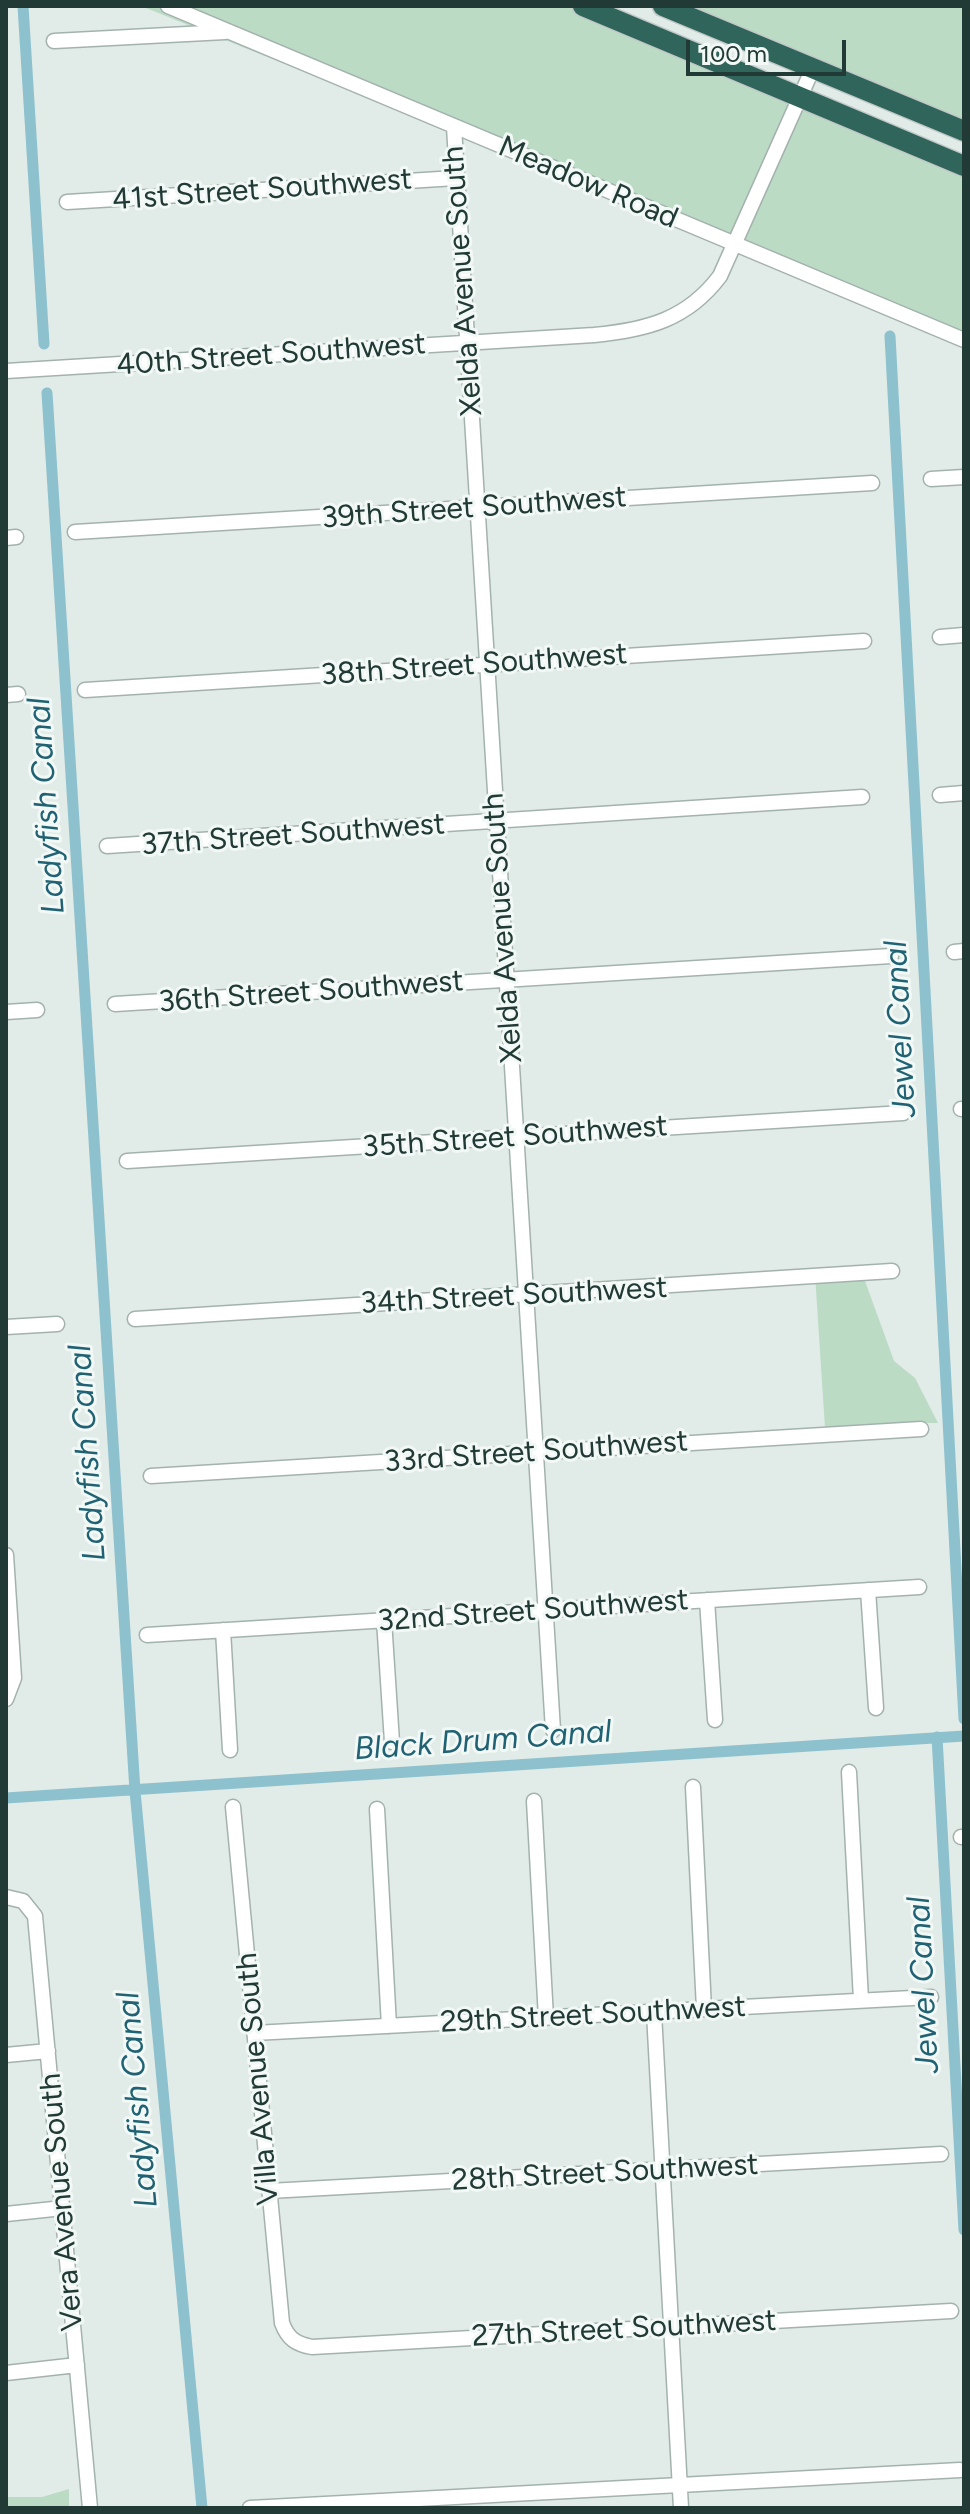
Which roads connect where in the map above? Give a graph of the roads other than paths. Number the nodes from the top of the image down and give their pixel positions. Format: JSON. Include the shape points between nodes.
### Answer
{"nodes":[{"id":1,"x":168,"y":6,"type":"edge"},
{"id":2,"x":583,"y":6,"type":"edge"},
{"id":3,"x":663,"y":6,"type":"edge"},
{"id":4,"x":229,"y":32,"type":"junction"},
{"id":5,"x":54,"y":41,"type":"dead end"},
{"id":6,"x":813,"y":68,"type":"junction"},
{"id":7,"x":800,"y":98,"type":"junction"},
{"id":8,"x":454,"y":127,"type":"junction"},
{"id":9,"x":964,"y":131,"type":"edge"},
{"id":10,"x":964,"y":166,"type":"edge"},
{"id":11,"x":456,"y":178,"type":"junction"},
{"id":12,"x":67,"y":202,"type":"dead end"},
{"id":13,"x":736,"y":244,"type":"junction"},
{"id":14,"x":964,"y":340,"type":"edge"},
{"id":15,"x":467,"y":343,"type":"junction"},
{"id":16,"x":6,"y":371,"type":"edge"},
{"id":17,"x":964,"y":477,"type":"edge"},
{"id":18,"x":931,"y":479,"type":"dead end"},
{"id":19,"x":872,"y":483,"type":"dead end"},
{"id":20,"x":477,"y":507,"type":"junction"},
{"id":21,"x":75,"y":532,"type":"dead end"},
{"id":22,"x":964,"y":635,"type":"edge"},
{"id":23,"x":940,"y":637,"type":"dead end"},
{"id":24,"x":864,"y":641,"type":"dead end"},
{"id":25,"x":487,"y":665,"type":"junction"},
{"id":26,"x":85,"y":690,"type":"dead end"},
{"id":27,"x":964,"y":793,"type":"edge"},
{"id":28,"x":940,"y":795,"type":"dead end"},
{"id":29,"x":862,"y":797,"type":"dead end"},
{"id":30,"x":496,"y":822,"type":"junction"},
{"id":31,"x":107,"y":846,"type":"dead end"},
{"id":32,"x":891,"y":956,"type":"dead end"},
{"id":33,"x":506,"y":980,"type":"junction"},
{"id":34,"x":115,"y":1004,"type":"dead end"},
{"id":35,"x":37,"y":1010,"type":"dead end"},
{"id":36,"x":6,"y":1012,"type":"edge"},
{"id":37,"x":903,"y":1113,"type":"dead end"},
{"id":38,"x":516,"y":1137,"type":"junction"},
{"id":39,"x":127,"y":1161,"type":"dead end"},
{"id":40,"x":892,"y":1271,"type":"dead end"},
{"id":41,"x":526,"y":1295,"type":"junction"},
{"id":42,"x":135,"y":1319,"type":"dead end"},
{"id":43,"x":57,"y":1324,"type":"dead end"},
{"id":44,"x":6,"y":1327,"type":"edge"},
{"id":45,"x":921,"y":1429,"type":"dead end"},
{"id":46,"x":536,"y":1453,"type":"junction"},
{"id":47,"x":151,"y":1476,"type":"dead end"},
{"id":48,"x":6,"y":1555,"type":"edge"},
{"id":49,"x":919,"y":1587,"type":"dead end"},
{"id":50,"x":868,"y":1590,"type":"junction"},
{"id":51,"x":707,"y":1600,"type":"junction"},
{"id":52,"x":545,"y":1610,"type":"junction"},
{"id":53,"x":384,"y":1620,"type":"junction"},
{"id":54,"x":223,"y":1630,"type":"junction"},
{"id":55,"x":147,"y":1635,"type":"dead end"},
{"id":56,"x":6,"y":1699,"type":"edge"},
{"id":57,"x":876,"y":1708,"type":"dead end"},
{"id":58,"x":715,"y":1720,"type":"dead end"},
{"id":59,"x":553,"y":1730,"type":"dead end"},
{"id":60,"x":392,"y":1742,"type":"dead end"},
{"id":61,"x":230,"y":1750,"type":"dead end"},
{"id":62,"x":849,"y":1772,"type":"dead end"},
{"id":63,"x":693,"y":1787,"type":"dead end"},
{"id":64,"x":534,"y":1801,"type":"dead end"},
{"id":65,"x":233,"y":1807,"type":"dead end"},
{"id":66,"x":377,"y":1809,"type":"dead end"},
{"id":67,"x":6,"y":1897,"type":"edge"},
{"id":68,"x":931,"y":1997,"type":"dead end"},
{"id":69,"x":861,"y":2000,"type":"junction"},
{"id":70,"x":704,"y":2009,"type":"junction"},
{"id":71,"x":654,"y":2013,"type":"junction"},
{"id":72,"x":546,"y":2018,"type":"junction"},
{"id":73,"x":389,"y":2026,"type":"junction"},
{"id":74,"x":254,"y":2033,"type":"junction"},
{"id":75,"x":48,"y":2051,"type":"junction"},
{"id":76,"x":6,"y":2055,"type":"edge"},
{"id":77,"x":941,"y":2154,"type":"dead end"},
{"id":78,"x":662,"y":2169,"type":"junction"},
{"id":79,"x":269,"y":2191,"type":"junction"},
{"id":80,"x":63,"y":2208,"type":"junction"},
{"id":81,"x":6,"y":2214,"type":"edge"},
{"id":82,"x":951,"y":2311,"type":"dead end"},
{"id":83,"x":671,"y":2327,"type":"junction"},
{"id":84,"x":297,"y":2344,"type":"joint"},
{"id":85,"x":77,"y":2365,"type":"junction"},
{"id":86,"x":6,"y":2373,"type":"edge"},
{"id":87,"x":960,"y":2470,"type":"dead end"},
{"id":88,"x":680,"y":2485,"type":"junction"},
{"id":89,"x":90,"y":2508,"type":"edge"},
{"id":90,"x":250,"y":2508,"type":"edge"},
{"id":91,"x":681,"y":2508,"type":"edge"}],
"edges":[{"from":1,"to":4,"type":"street","name":"Meadow Road"},
{"from":2,"to":7,"type":"highway"},
{"from":3,"to":6,"type":"highway"},
{"from":4,"to":5,"type":"street"},
{"from":4,"to":8,"type":"street","name":"Meadow Road"},
{"from":6,"to":7,"type":"street","name":"40th Street Southwest"},
{"from":6,"to":9,"type":"highway"},
{"from":7,"to":10,"type":"highway"},
{"from":7,"to":13,"type":"street","name":"40th Street Southwest"},
{"from":8,"to":11,"type":"street","name":"Xelda Avenue South"},
{"from":8,"to":13,"type":"street","name":"Meadow Road"},
{"from":11,"to":12,"type":"street","name":"41st Street Southwest"},
{"from":11,"to":15,"type":"street","name":"Xelda Avenue South"},
{"from":13,"to":14,"type":"street","name":"Meadow Road"},
{"from":13,"to":15,"type":"street","name":"40th Street Southwest","via":[[710,289],[685,311],[657,325],[606,334]]},
{"from":15,"to":16,"type":"street","name":"40th Street Southwest"},
{"from":15,"to":20,"type":"street","name":"Xelda Avenue South"},
{"from":17,"to":18,"type":"street"},
{"from":19,"to":20,"type":"street","name":"39th Street Southwest"},
{"from":20,"to":21,"type":"street","name":"39th Street Southwest"},
{"from":20,"to":25,"type":"street","name":"Xelda Avenue South"},
{"from":22,"to":23,"type":"street"},
{"from":24,"to":25,"type":"street","name":"38th Street Southwest"},
{"from":25,"to":26,"type":"street","name":"38th Street Southwest"},
{"from":25,"to":30,"type":"street","name":"Xelda Avenue South"},
{"from":27,"to":28,"type":"street"},
{"from":29,"to":30,"type":"street","name":"37th Street Southwest"},
{"from":30,"to":31,"type":"street","name":"37th Street Southwest"},
{"from":30,"to":33,"type":"street","name":"Xelda Avenue South"},
{"from":32,"to":33,"type":"street","name":"36th Street Southwest"},
{"from":33,"to":34,"type":"street","name":"36th Street Southwest"},
{"from":33,"to":38,"type":"street","name":"Xelda Avenue South"},
{"from":35,"to":36,"type":"street"},
{"from":37,"to":38,"type":"street","name":"35th Street Southwest"},
{"from":38,"to":39,"type":"street","name":"35th Street Southwest"},
{"from":38,"to":41,"type":"street","name":"Xelda Avenue South"},
{"from":40,"to":41,"type":"street","name":"34th Street Southwest"},
{"from":41,"to":42,"type":"street","name":"34th Street Southwest"},
{"from":41,"to":46,"type":"street","name":"Xelda Avenue South"},
{"from":43,"to":44,"type":"street"},
{"from":45,"to":46,"type":"street","name":"33rd Street Southwest"},
{"from":46,"to":47,"type":"street","name":"33rd Street Southwest"},
{"from":46,"to":52,"type":"street","name":"Xelda Avenue South"},
{"from":48,"to":56,"type":"street","via":[[13,1676]]},
{"from":49,"to":50,"type":"street","name":"32nd Street Southwest"},
{"from":50,"to":51,"type":"street","name":"32nd Street Southwest"},
{"from":50,"to":57,"type":"street"},
{"from":51,"to":52,"type":"street","name":"32nd Street Southwest"},
{"from":51,"to":58,"type":"street"},
{"from":52,"to":53,"type":"street","name":"32nd Street Southwest"},
{"from":52,"to":59,"type":"street","name":"Xelda Avenue South"},
{"from":53,"to":54,"type":"street","name":"32nd Street Southwest"},
{"from":53,"to":60,"type":"street"},
{"from":54,"to":55,"type":"street","name":"32nd Street Southwest"},
{"from":54,"to":61,"type":"street"},
{"from":62,"to":69,"type":"street"},
{"from":63,"to":70,"type":"street"},
{"from":64,"to":72,"type":"street"},
{"from":65,"to":74,"type":"street","name":"Villa Avenue South"},
{"from":66,"to":73,"type":"street"},
{"from":67,"to":75,"type":"street","name":"Vera Avenue South","via":[[23,1901],[35,1916]]},
{"from":68,"to":69,"type":"street","name":"29th Street Southwest"},
{"from":69,"to":70,"type":"street","name":"29th Street Southwest"},
{"from":70,"to":71,"type":"street","name":"29th Street Southwest"},
{"from":71,"to":72,"type":"street","name":"29th Street Southwest"},
{"from":71,"to":78,"type":"street"},
{"from":72,"to":73,"type":"street","name":"29th Street Southwest"},
{"from":73,"to":74,"type":"street","name":"29th Street Southwest"},
{"from":74,"to":79,"type":"street","name":"Villa Avenue South"},
{"from":75,"to":76,"type":"street"},
{"from":75,"to":80,"type":"street","name":"Vera Avenue South"},
{"from":77,"to":78,"type":"street","name":"28th Street Southwest"},
{"from":78,"to":79,"type":"street","name":"28th Street Southwest"},
{"from":78,"to":83,"type":"street"},
{"from":79,"to":84,"type":"street","name":"Villa Avenue South","via":[[282,2323]]},
{"from":80,"to":81,"type":"street"},
{"from":80,"to":85,"type":"street","name":"Vera Avenue South"},
{"from":82,"to":83,"type":"street","name":"27th Street Southwest"},
{"from":83,"to":84,"type":"street","name":"27th Street Southwest"},
{"from":83,"to":88,"type":"street"},
{"from":85,"to":86,"type":"street"},
{"from":85,"to":89,"type":"street","name":"Vera Avenue South"},
{"from":87,"to":88,"type":"street"},
{"from":88,"to":90,"type":"street"},
{"from":88,"to":91,"type":"street"}]}
